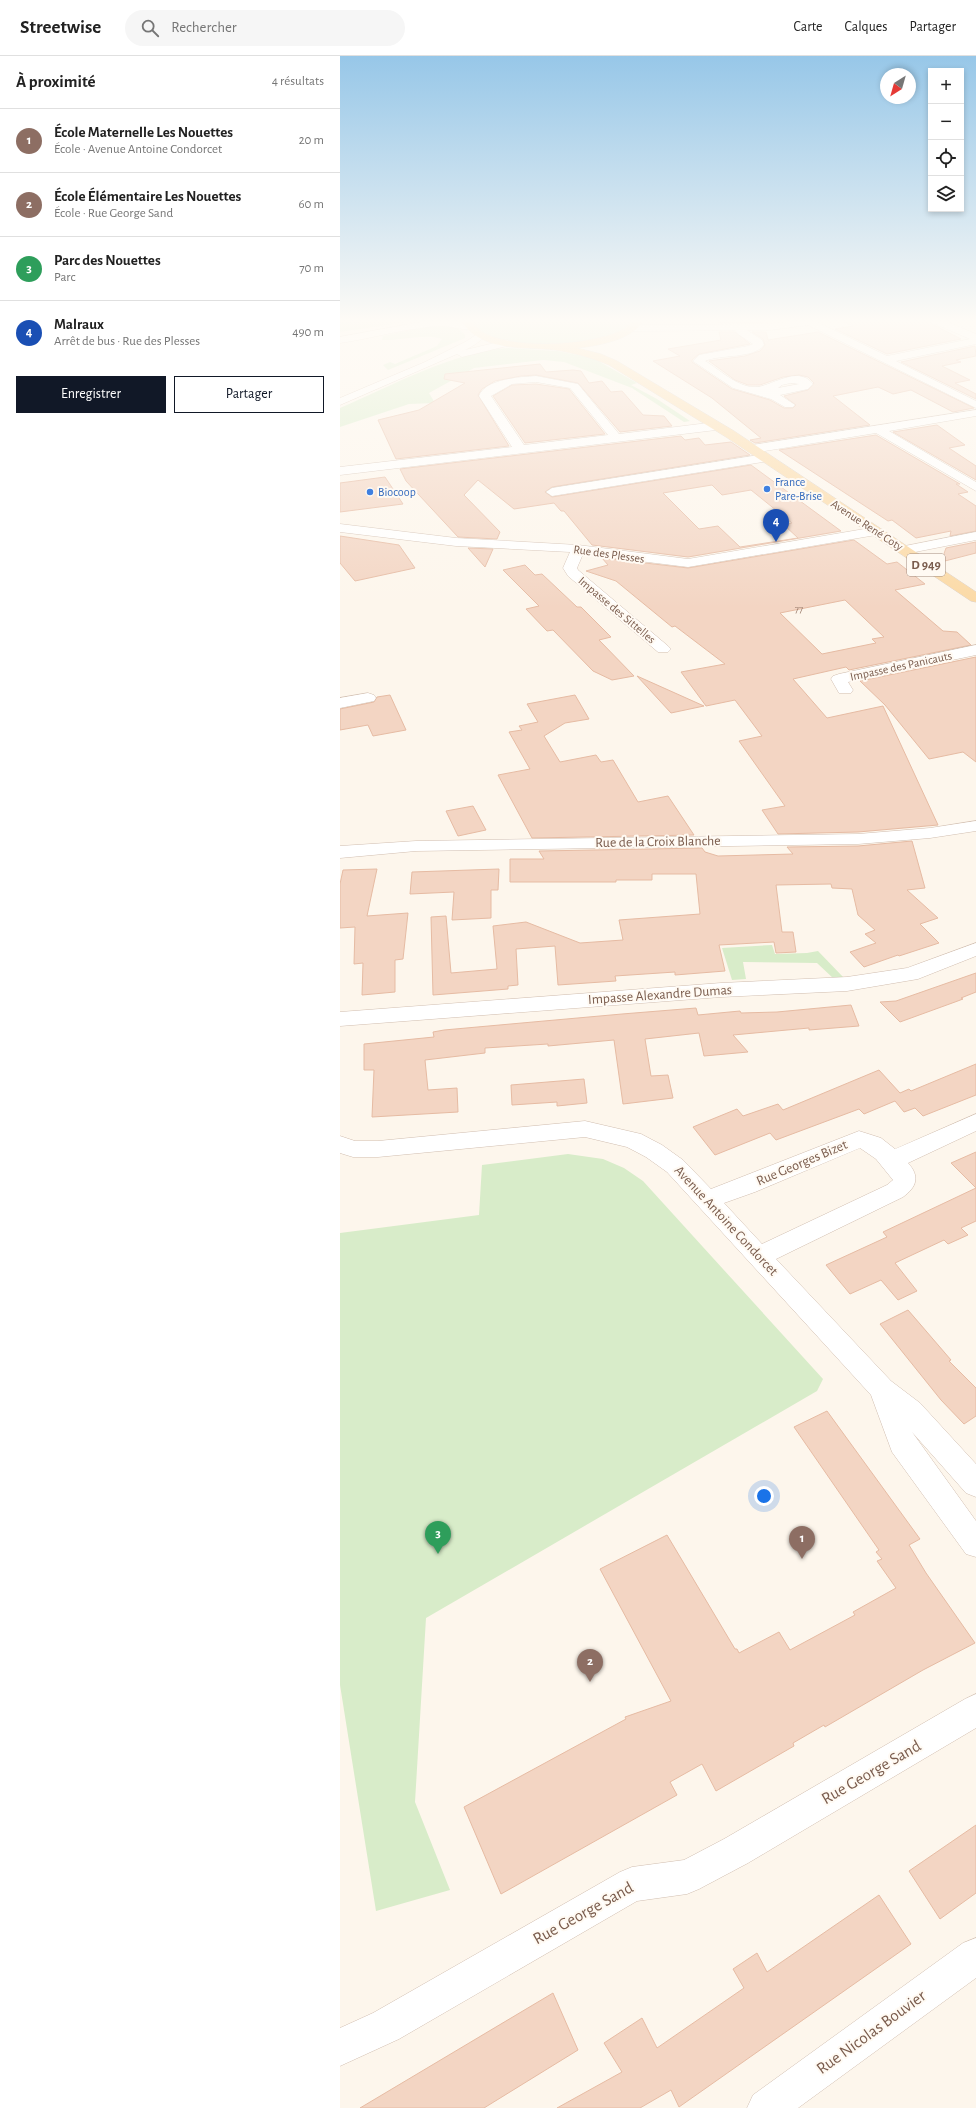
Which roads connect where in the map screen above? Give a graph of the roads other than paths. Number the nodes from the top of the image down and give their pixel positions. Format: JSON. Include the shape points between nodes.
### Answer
{"nodes":[{"id":1,"x":499,"y":417,"type":"edge"},
{"id":2,"x":599,"y":417,"type":"edge"},
{"id":3,"x":701,"y":417,"type":"edge"},
{"id":4,"x":953,"y":417,"type":"edge"},
{"id":5,"x":716,"y":426,"type":"junction"},
{"id":6,"x":878,"y":429,"type":"junction"},
{"id":7,"x":616,"y":438,"type":"junction"},
{"id":8,"x":520,"y":449,"type":"junction"},
{"id":9,"x":752,"y":449,"type":"junction"},
{"id":10,"x":765,"y":458,"type":"junction"},
{"id":11,"x":340,"y":471,"type":"edge"},
{"id":12,"x":976,"y":487,"type":"edge"},
{"id":13,"x":552,"y":492,"type":"dead end"},
{"id":14,"x":340,"y":528,"type":"edge"},
{"id":15,"x":876,"y":531,"type":"junction"},
{"id":16,"x":976,"y":536,"type":"edge"},
{"id":17,"x":578,"y":549,"type":"junction"},
{"id":18,"x":905,"y":550,"type":"junction"},
{"id":19,"x":976,"y":598,"type":"edge"},
{"id":20,"x":663,"y":649,"type":"dead end"},
{"id":21,"x":976,"y":650,"type":"edge"},
{"id":22,"x":845,"y":690,"type":"dead end"},
{"id":23,"x":368,"y":698,"type":"dead end"},
{"id":24,"x":340,"y":703,"type":"edge"},
{"id":25,"x":976,"y":826,"type":"edge"},
{"id":26,"x":340,"y":852,"type":"edge"},
{"id":27,"x":976,"y":949,"type":"edge"},
{"id":28,"x":340,"y":1019,"type":"edge"},
{"id":29,"x":976,"y":1122,"type":"edge"},
{"id":30,"x":340,"y":1144,"type":"edge"},
{"id":31,"x":890,"y":1160,"type":"junction"},
{"id":32,"x":707,"y":1200,"type":"junction"},
{"id":33,"x":759,"y":1256,"type":"junction"},
{"id":34,"x":882,"y":1389,"type":"junction"},
{"id":35,"x":976,"y":1484,"type":"edge"},
{"id":36,"x":976,"y":1544,"type":"edge"},
{"id":37,"x":976,"y":1710,"type":"edge"},
{"id":38,"x":976,"y":1956,"type":"edge"},
{"id":39,"x":340,"y":2047,"type":"edge"},
{"id":40,"x":766,"y":2108,"type":"edge"}],
"edges":[{"from":1,"to":8,"type":"street"},
{"from":2,"to":7,"type":"street"},
{"from":3,"to":5,"type":"main road","name":"Avenue René Coty"},
{"from":4,"to":6,"type":"street"},
{"from":5,"to":7,"type":"street"},
{"from":5,"to":9,"type":"main road","name":"Avenue René Coty"},
{"from":6,"to":9,"type":"street"},
{"from":6,"to":12,"type":"street"},
{"from":7,"to":8,"type":"street"},
{"from":8,"to":11,"type":"street"},
{"from":9,"to":10,"type":"main road","name":"Avenue René Coty"},
{"from":10,"to":13,"type":"street"},
{"from":10,"to":15,"type":"main road","name":"Avenue René Coty"},
{"from":14,"to":17,"type":"street","name":"Rue des Plesses","via":[[456,542]]},
{"from":15,"to":17,"type":"street","name":"Rue des Plesses","via":[[688,563]]},
{"from":15,"to":18,"type":"main road","name":"Avenue René Coty","number":"D 949"},
{"from":16,"to":18,"type":"street"},
{"from":17,"to":20,"type":"street","name":"Impasse des Sittelles","via":[[570,568],[573,573]]},
{"from":18,"to":19,"type":"main road","name":"Avenue René Coty","number":"D 949"},
{"from":21,"to":22,"type":"street","name":"Impasse des Panicauts","via":[[839,679]]},
{"from":23,"to":24,"type":"street"},
{"from":25,"to":26,"type":"street","name":"Rue de la Croix Blanche","via":[[858,839],[416,846]]},
{"from":27,"to":28,"type":"street","name":"Impasse Alexandre Dumas","via":[[911,974],[847,984],[721,990]]},
{"from":29,"to":31,"type":"street"},
{"from":30,"to":32,"type":"street","name":"Avenue Antoine Condorcet","via":[[353,1149],[378,1148],[585,1129],[633,1140],[654,1151],[675,1166]]},
{"from":31,"to":32,"type":"street","name":"Rue Georges Bizet","via":[[872,1143],[859,1139]]},
{"from":31,"to":33,"type":"street","name":"Rue Georges Bizet","via":[[904,1174],[903,1185]]},
{"from":32,"to":33,"type":"street","name":"Avenue Antoine Condorcet"},
{"from":33,"to":34,"type":"street","name":"Avenue Antoine Condorcet"},
{"from":34,"to":35,"type":"street","name":"Avenue Antoine Condorcet","via":[[910,1411]]},
{"from":34,"to":36,"type":"street","name":"Avenue Antoine Condorcet","via":[[902,1443]]},
{"from":37,"to":39,"type":"street","name":"Rue George Sand","via":[[736,1851],[687,1877],[632,1884],[386,2026]]},
{"from":38,"to":40,"type":"street","name":"Rue Nicolas Bouvier"}]}
